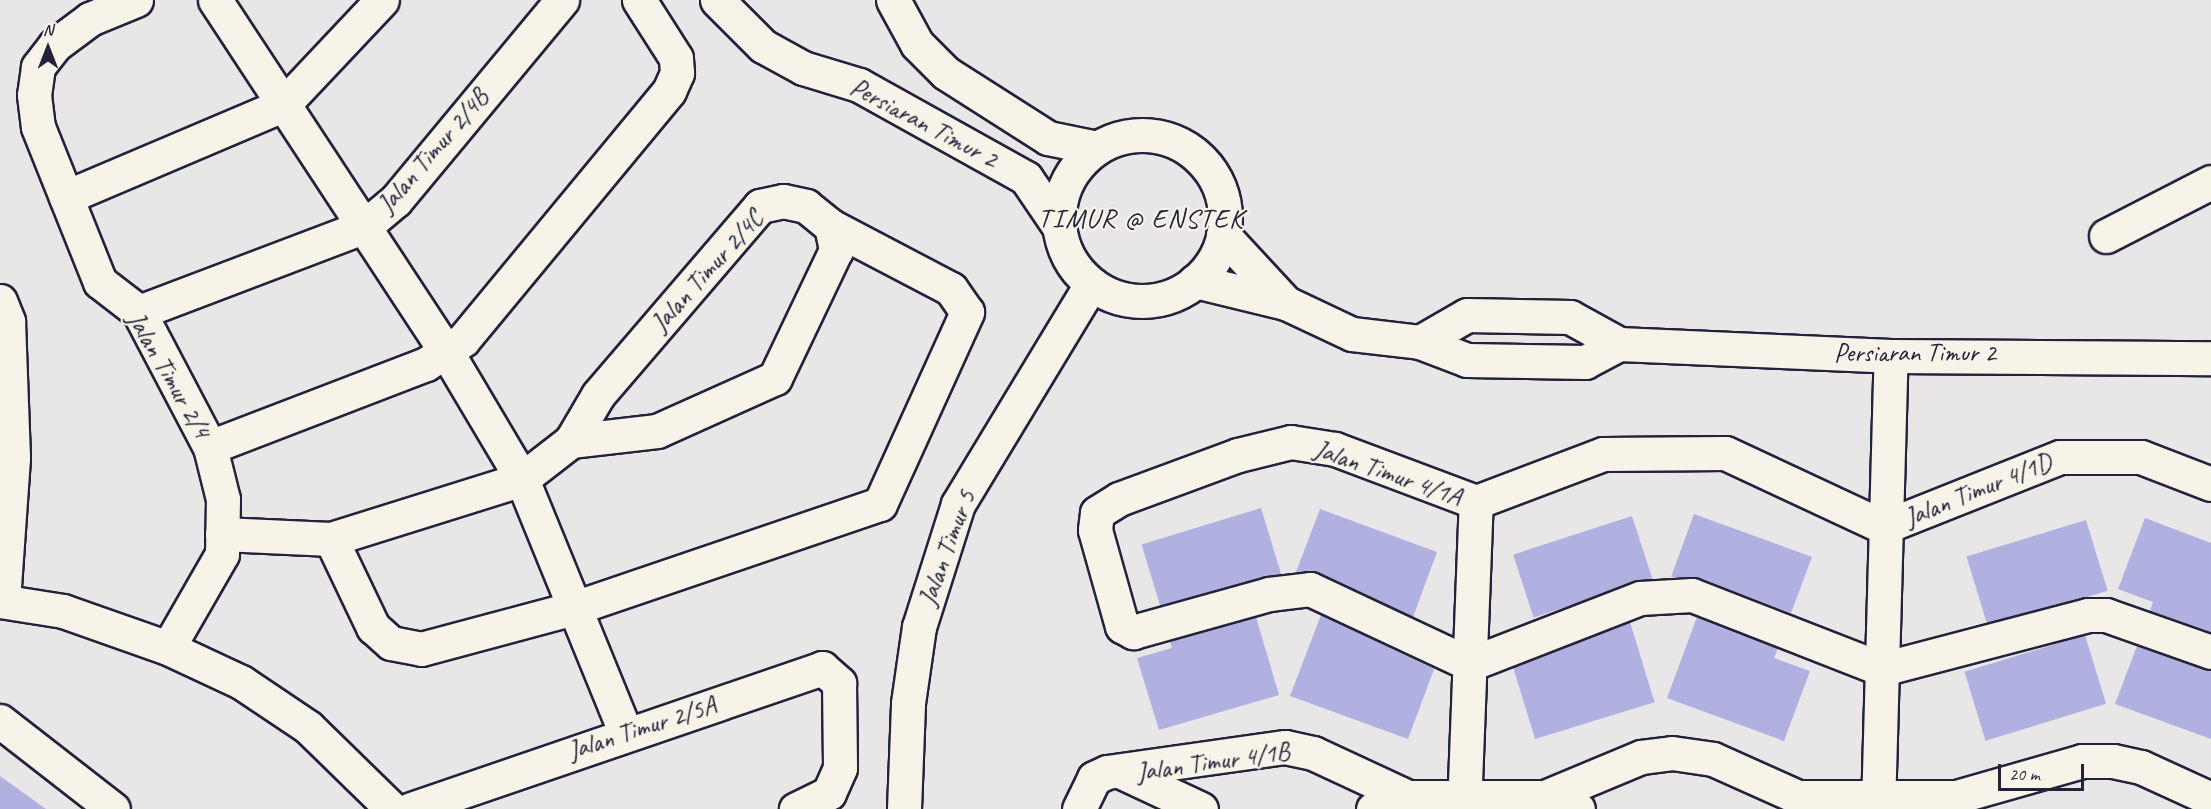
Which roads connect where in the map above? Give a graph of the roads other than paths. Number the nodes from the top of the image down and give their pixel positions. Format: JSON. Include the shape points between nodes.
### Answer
{"nodes":[{"id":1,"x":136,"y":0,"type":"edge"},
{"id":2,"x":215,"y":0,"type":"edge"},
{"id":3,"x":382,"y":0,"type":"edge"},
{"id":4,"x":562,"y":0,"type":"edge"},
{"id":5,"x":639,"y":0,"type":"edge"},
{"id":6,"x":717,"y":0,"type":"edge"},
{"id":7,"x":893,"y":0,"type":"edge"},
{"id":8,"x":283,"y":105,"type":"junction"},
{"id":9,"x":1097,"y":148,"type":"junction"},
{"id":10,"x":2211,"y":182,"type":"edge"},
{"id":11,"x":66,"y":197,"type":"junction"},
{"id":12,"x":1058,"y":225,"type":"junction"},
{"id":13,"x":365,"y":226,"type":"junction"},
{"id":14,"x":831,"y":226,"type":"junction"},
{"id":15,"x":1223,"y":235,"type":"junction"},
{"id":16,"x":2106,"y":236,"type":"dead end"},
{"id":17,"x":1195,"y":281,"type":"junction"},
{"id":18,"x":1091,"y":284,"type":"junction"},
{"id":19,"x":0,"y":301,"type":"edge"},
{"id":20,"x":1286,"y":303,"type":"junction"},
{"id":21,"x":139,"y":312,"type":"junction"},
{"id":22,"x":1420,"y":342,"type":"junction"},
{"id":23,"x":1619,"y":344,"type":"junction"},
{"id":24,"x":446,"y":351,"type":"junction"},
{"id":25,"x":1892,"y":356,"type":"junction"},
{"id":26,"x":2211,"y":358,"type":"edge"},
{"id":27,"x":571,"y":441,"type":"junction"},
{"id":28,"x":210,"y":447,"type":"junction"},
{"id":29,"x":7,"y":458,"type":"edge"},
{"id":30,"x":522,"y":479,"type":"junction"},
{"id":31,"x":2211,"y":484,"type":"edge"},
{"id":32,"x":1476,"y":502,"type":"junction"},
{"id":33,"x":1884,"y":527,"type":"junction"},
{"id":34,"x":222,"y":534,"type":"junction"},
{"id":35,"x":331,"y":538,"type":"junction"},
{"id":36,"x":1,"y":601,"type":"edge"},
{"id":37,"x":574,"y":608,"type":"junction"},
{"id":38,"x":168,"y":648,"type":"junction"},
{"id":39,"x":2211,"y":652,"type":"edge"},
{"id":40,"x":1470,"y":664,"type":"junction"},
{"id":41,"x":1882,"y":669,"type":"junction"},
{"id":42,"x":626,"y":732,"type":"junction"},
{"id":43,"x":5,"y":737,"type":"edge"},
{"id":44,"x":1124,"y":773,"type":"junction"},
{"id":45,"x":1545,"y":796,"type":"junction"},
{"id":46,"x":1956,"y":797,"type":"junction"},
{"id":47,"x":1408,"y":798,"type":"junction"},
{"id":48,"x":2211,"y":799,"type":"edge"},
{"id":49,"x":1464,"y":803,"type":"edge"},
{"id":50,"x":1785,"y":803,"type":"edge"},
{"id":51,"x":1878,"y":804,"type":"edge"},
{"id":52,"x":112,"y":809,"type":"edge"},
{"id":53,"x":392,"y":809,"type":"edge"},
{"id":54,"x":411,"y":809,"type":"edge"},
{"id":55,"x":796,"y":809,"type":"edge"},
{"id":56,"x":904,"y":809,"type":"edge"},
{"id":57,"x":1079,"y":809,"type":"edge"},
{"id":58,"x":1201,"y":809,"type":"edge"},
{"id":59,"x":1373,"y":809,"type":"edge"},
{"id":60,"x":1578,"y":809,"type":"edge"},
{"id":61,"x":1986,"y":809,"type":"edge"}],
"edges":[{"from":1,"to":11,"type":"street","name":"Jalan Timur 2/4","via":[[90,19],[55,45],[39,67],[34,95],[38,127]]},
{"from":2,"to":8,"type":"street"},
{"from":3,"to":8,"type":"street"},
{"from":4,"to":13,"type":"street","name":"Jalan Timur 2/4B","via":[[396,200]]},
{"from":5,"to":24,"type":"street","via":[[676,58],[677,73],[669,91],[463,340]]},
{"from":6,"to":12,"type":"street","name":"Persiaran Timur 2","via":[[763,46],[803,68],[859,85],[1026,178]]},
{"from":7,"to":9,"type":"street","name":"Persiaran Timur 2","via":[[917,44],[946,73],[1048,138]]},
{"from":8,"to":11,"type":"street"},
{"from":8,"to":13,"type":"street"},
{"from":9,"to":12,"type":"street","name":"Persiaran Timur 2","via":[[1067,180]]},
{"from":9,"to":15,"type":"street","name":"Persiaran Timur 2","via":[[1123,137],[1150,135],[1177,142],[1200,158],[1217,181],[1225,207]]},
{"from":10,"to":16,"type":"street"},
{"from":11,"to":21,"type":"street","name":"Jalan Timur 2/4","via":[[100,282]]},
{"from":12,"to":18,"type":"street","name":"Persiaran Timur 2","via":[[1064,247]]},
{"from":13,"to":21,"type":"street","name":"Jalan Timur 2/4B"},
{"from":13,"to":24,"type":"street"},
{"from":14,"to":27,"type":"street","name":"Jalan Timur 2/4C","via":[[806,206],[783,201],[760,206],[598,395]]},
{"from":14,"to":27,"type":"street","via":[[836,249],[775,378],[657,431]]},
{"from":14,"to":37,"type":"street","name":"Jalan Timur 2/4C","via":[[951,289],[967,312],[880,504]]},
{"from":15,"to":17,"type":"street","name":"Persiaran Timur 2","via":[[1213,261]]},
{"from":15,"to":20,"type":"street"},
{"from":17,"to":18,"type":"street","name":"Persiaran Timur 2","via":[[1171,296],[1143,300],[1116,297]]},
{"from":17,"to":20,"type":"street"},
{"from":18,"to":56,"type":"street","name":"Jalan Timur 5","via":[[958,504],[919,627],[908,703]]},
{"from":19,"to":29,"type":"street","via":[[8,321]]},
{"from":20,"to":22,"type":"street","via":[[1352,334]]},
{"from":21,"to":28,"type":"street","name":"Jalan Timur 2/4"},
{"from":22,"to":23,"type":"street","via":[[1467,360],[1534,365],[1585,362]]},
{"from":22,"to":23,"type":"street","name":"Persiaran Timur 2","via":[[1467,315],[1570,317]]},
{"from":23,"to":25,"type":"street","name":"Persiaran Timur 2"},
{"from":24,"to":28,"type":"street","via":[[426,364]]},
{"from":24,"to":30,"type":"street"},
{"from":25,"to":26,"type":"street","name":"Persiaran Timur 2"},
{"from":25,"to":33,"type":"street"},
{"from":27,"to":30,"type":"street","name":"Jalan Timur 2/4C"},
{"from":28,"to":34,"type":"street","name":"Jalan Timur 2/4","via":[[223,499]]},
{"from":29,"to":36,"type":"street"},
{"from":30,"to":35,"type":"street","name":"Jalan Timur 2/4C"},
{"from":30,"to":37,"type":"street"},
{"from":31,"to":33,"type":"street","name":"Jalan Timur 4/1D","via":[[2141,457],[2060,457]]},
{"from":32,"to":33,"type":"street","name":"Jalan Timur 4/1A","via":[[1603,454],[1725,453]]},
{"from":32,"to":40,"type":"street"},
{"from":32,"to":40,"type":"street","name":"Jalan Timur 4/1A","via":[[1335,449],[1291,442],[1227,459],[1119,499],[1097,513],[1100,552],[1122,626],[1145,632],[1269,594],[1310,589]]},
{"from":33,"to":41,"type":"street"},
{"from":34,"to":35,"type":"street","name":"Jalan Timur 2/4C"},
{"from":34,"to":38,"type":"street","name":"Jalan Timur 2/4","via":[[222,554],[208,586]]},
{"from":35,"to":37,"type":"street","via":[[373,627],[391,643],[421,649]]},
{"from":36,"to":38,"type":"street","via":[[63,611]]},
{"from":37,"to":42,"type":"street"},
{"from":38,"to":53,"type":"street","via":[[241,682],[308,727]]},
{"from":39,"to":41,"type":"street","via":[[2106,615],[2088,615]]},
{"from":40,"to":41,"type":"street","via":[[1640,598],[1692,595]]},
{"from":40,"to":49,"type":"street"},
{"from":41,"to":51,"type":"street"},
{"from":42,"to":54,"type":"street","name":"Jalan Timur 2/5A"},
{"from":42,"to":55,"type":"street","name":"Jalan Timur 2/5A","via":[[822,668],[839,683],[843,715],[840,768],[829,793]]},
{"from":43,"to":52,"type":"street"},
{"from":44,"to":47,"type":"street","name":"Jalan Timur 4/1B","via":[[1285,747],[1313,753]]},
{"from":44,"to":57,"type":"street","via":[[1094,778]]},
{"from":44,"to":58,"type":"street","name":"Jalan Timur 4/1B"},
{"from":45,"to":49,"type":"street","name":"Jalan Timur 4/1B"},
{"from":45,"to":50,"type":"street","name":"Jalan Timur 4/1B","via":[[1641,757],[1672,753],[1713,759]]},
{"from":45,"to":60,"type":"street","name":"Jalan Timur 4/1B"},
{"from":46,"to":48,"type":"street","via":[[2082,761],[2113,761],[2140,767]]},
{"from":46,"to":51,"type":"street","name":"Jalan Timur 4/1B"},
{"from":46,"to":61,"type":"street"},
{"from":47,"to":49,"type":"street","name":"Jalan Timur 4/1B"},
{"from":47,"to":59,"type":"street","name":"Jalan Timur 4/1B"},
{"from":50,"to":51,"type":"street","name":"Jalan Timur 4/1B"}]}
